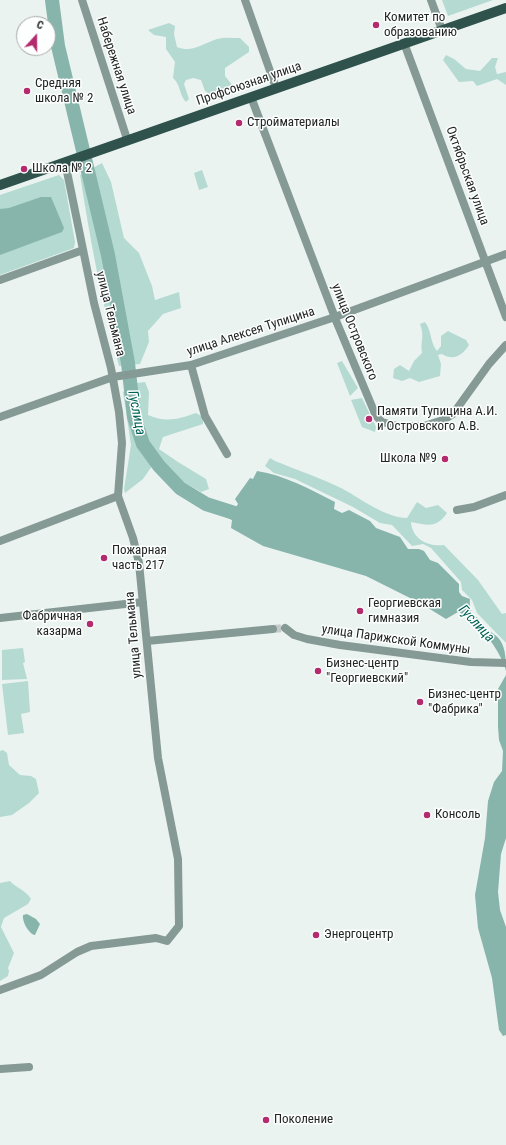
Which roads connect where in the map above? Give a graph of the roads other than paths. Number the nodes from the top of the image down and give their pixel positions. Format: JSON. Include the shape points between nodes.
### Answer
{"nodes":[{"id":1,"x":82,"y":0,"type":"edge"},
{"id":2,"x":245,"y":0,"type":"edge"},
{"id":3,"x":431,"y":0,"type":"edge"},
{"id":4,"x":506,"y":8,"type":"edge"},
{"id":5,"x":442,"y":30,"type":"junction"},
{"id":6,"x":404,"y":43,"type":"junction"},
{"id":7,"x":276,"y":88,"type":"junction"},
{"id":8,"x":251,"y":97,"type":"junction"},
{"id":9,"x":127,"y":139,"type":"junction"},
{"id":10,"x":65,"y":162,"type":"junction"},
{"id":11,"x":0,"y":185,"type":"edge"},
{"id":12,"x":83,"y":250,"type":"junction"},
{"id":13,"x":506,"y":254,"type":"edge"},
{"id":14,"x":486,"y":262,"type":"junction"},
{"id":15,"x":0,"y":280,"type":"edge"},
{"id":16,"x":335,"y":317,"type":"junction"},
{"id":17,"x":506,"y":317,"type":"edge"},
{"id":18,"x":506,"y":345,"type":"edge"},
{"id":19,"x":191,"y":365,"type":"junction"},
{"id":20,"x":113,"y":377,"type":"junction"},
{"id":21,"x":0,"y":417,"type":"edge"},
{"id":22,"x":227,"y":454,"type":"dead end"},
{"id":23,"x":506,"y":495,"type":"edge"},
{"id":24,"x":118,"y":496,"type":"junction"},
{"id":25,"x":457,"y":510,"type":"dead end"},
{"id":26,"x":0,"y":541,"type":"edge"},
{"id":27,"x":143,"y":602,"type":"junction"},
{"id":28,"x":0,"y":618,"type":"edge"},
{"id":29,"x":285,"y":628,"type":"tunnel mouth"},
{"id":30,"x":273,"y":629,"type":"tunnel mouth"},
{"id":31,"x":148,"y":641,"type":"junction"},
{"id":32,"x":506,"y":663,"type":"edge"},
{"id":33,"x":0,"y":990,"type":"edge"},
{"id":34,"x":28,"y":1067,"type":"dead end"},
{"id":35,"x":0,"y":1070,"type":"edge"}],
"edges":[{"from":1,"to":9,"type":"street","name":"Набережная улица"},
{"from":2,"to":7,"type":"street"},
{"from":3,"to":5,"type":"street"},
{"from":4,"to":5,"type":"main road","name":"Профсоюзная улица"},
{"from":5,"to":6,"type":"main road","name":"Профсоюзная улица"},
{"from":6,"to":7,"type":"main road","name":"Профсоюзная улица"},
{"from":6,"to":14,"type":"street","name":"Октябрьская улица"},
{"from":7,"to":8,"type":"main road","name":"Профсоюзная улица"},
{"from":8,"to":9,"type":"main road","name":"Профсоюзная улица"},
{"from":8,"to":16,"type":"street","name":"улица Островского"},
{"from":9,"to":10,"type":"main road","name":"Профсоюзная улица"},
{"from":10,"to":11,"type":"main road","name":"Профсоюзная улица"},
{"from":10,"to":12,"type":"street","name":"улица Тельмана"},
{"from":12,"to":15,"type":"street"},
{"from":12,"to":20,"type":"street","name":"улица Тельмана"},
{"from":13,"to":14,"type":"street","name":"улица Алексея Тупицина"},
{"from":14,"to":16,"type":"street","name":"улица Алексея Тупицина"},
{"from":14,"to":17,"type":"street","name":"Октябрьская улица"},
{"from":16,"to":18,"type":"street","name":"улица Островского","via":[[371,407],[382,422],[393,426],[424,426],[444,420],[453,414]]},
{"from":16,"to":19,"type":"street","name":"улица Алексея Тупицина"},
{"from":19,"to":20,"type":"street","name":"улица Алексея Тупицина"},
{"from":19,"to":22,"type":"street","via":[[205,416]]},
{"from":20,"to":21,"type":"street","name":"улица Алексея Тупицина"},
{"from":20,"to":24,"type":"street","name":"улица Тельмана","via":[[122,443]]},
{"from":23,"to":25,"type":"street","via":[[474,507]]},
{"from":24,"to":26,"type":"street"},
{"from":24,"to":27,"type":"street","name":"улица Тельмана","via":[[139,563]]},
{"from":27,"to":28,"type":"street"},
{"from":27,"to":31,"type":"street","name":"улица Тельмана"},
{"from":29,"to":32,"type":"street","name":"улица Парижской Коммуны","via":[[294,635],[307,639],[492,664]]},
{"from":30,"to":31,"type":"street"},
{"from":31,"to":33,"type":"street","name":"улица Тельмана","via":[[158,758],[178,859],[179,926],[167,941],[156,938],[91,946],[41,975]]},
{"from":34,"to":35,"type":"street"}]}
